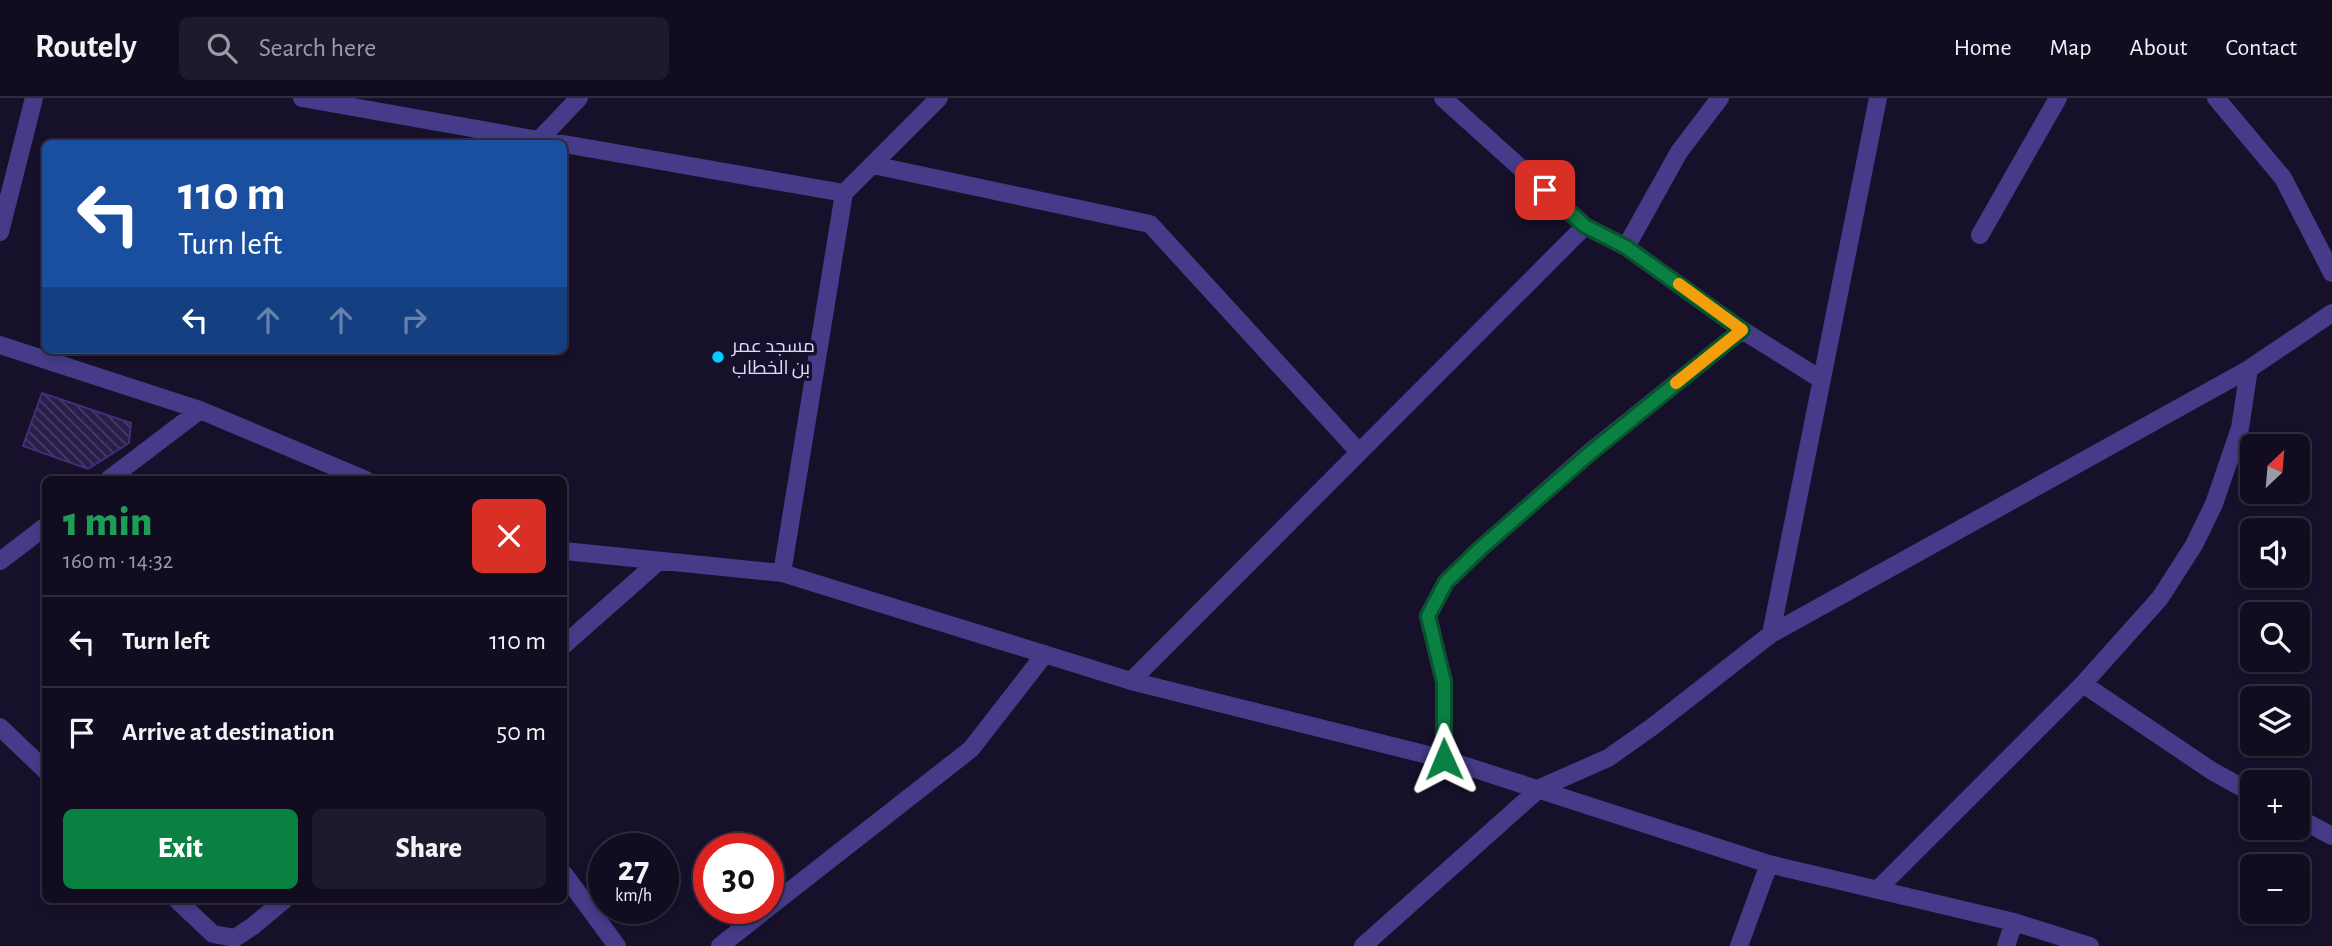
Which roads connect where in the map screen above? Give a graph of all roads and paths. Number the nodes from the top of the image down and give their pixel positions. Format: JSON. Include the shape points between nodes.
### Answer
{"nodes":[{"id":1,"x":34,"y":98,"type":"edge"},
{"id":2,"x":302,"y":98,"type":"edge"},
{"id":3,"x":579,"y":98,"type":"edge"},
{"id":4,"x":939,"y":98,"type":"edge"},
{"id":5,"x":1443,"y":98,"type":"edge"},
{"id":6,"x":1720,"y":98,"type":"edge"},
{"id":7,"x":1878,"y":98,"type":"edge"},
{"id":8,"x":2058,"y":98,"type":"edge"},
{"id":9,"x":2216,"y":98,"type":"edge"},
{"id":10,"x":539,"y":140,"type":"joint"},
{"id":11,"x":567,"y":145,"type":"edge"},
{"id":12,"x":873,"y":164,"type":"junction"},
{"id":13,"x":844,"y":193,"type":"junction"},
{"id":14,"x":1585,"y":226,"type":"junction"},
{"id":15,"x":0,"y":232,"type":"edge"},
{"id":16,"x":1980,"y":235,"type":"dead end"},
{"id":17,"x":1626,"y":247,"type":"junction"},
{"id":18,"x":2332,"y":273,"type":"edge"},
{"id":19,"x":2332,"y":313,"type":"edge"},
{"id":20,"x":1742,"y":330,"type":"junction"},
{"id":21,"x":0,"y":345,"type":"edge"},
{"id":22,"x":2249,"y":369,"type":"junction"},
{"id":23,"x":1822,"y":380,"type":"junction"},
{"id":24,"x":200,"y":410,"type":"junction"},
{"id":25,"x":1359,"y":452,"type":"junction"},
{"id":26,"x":113,"y":476,"type":"edge"},
{"id":27,"x":357,"y":476,"type":"edge"},
{"id":28,"x":42,"y":529,"type":"edge"},
{"id":29,"x":567,"y":551,"type":"edge"},
{"id":30,"x":0,"y":561,"type":"edge"},
{"id":31,"x":659,"y":561,"type":"junction"},
{"id":32,"x":782,"y":573,"type":"junction"},
{"id":33,"x":1771,"y":634,"type":"junction"},
{"id":34,"x":567,"y":642,"type":"edge"},
{"id":35,"x":1045,"y":654,"type":"junction"},
{"id":36,"x":1131,"y":681,"type":"junction"},
{"id":37,"x":2083,"y":684,"type":"junction"},
{"id":38,"x":0,"y":727,"type":"edge"},
{"id":39,"x":1444,"y":759,"type":"junction"},
{"id":40,"x":42,"y":767,"type":"edge"},
{"id":41,"x":2240,"y":786,"type":"edge"},
{"id":42,"x":1540,"y":789,"type":"junction"},
{"id":43,"x":2310,"y":824,"type":"edge"},
{"id":44,"x":2332,"y":836,"type":"edge"},
{"id":45,"x":1769,"y":864,"type":"junction"},
{"id":46,"x":567,"y":878,"type":"edge"},
{"id":47,"x":1877,"y":890,"type":"junction"},
{"id":48,"x":784,"y":895,"type":"edge"},
{"id":49,"x":180,"y":903,"type":"edge"},
{"id":50,"x":280,"y":903,"type":"edge"},
{"id":51,"x":2014,"y":922,"type":"junction"},
{"id":52,"x":748,"y":924,"type":"edge"},
{"id":53,"x":617,"y":946,"type":"edge"},
{"id":54,"x":720,"y":946,"type":"edge"},
{"id":55,"x":1363,"y":946,"type":"edge"},
{"id":56,"x":1739,"y":946,"type":"edge"},
{"id":57,"x":2006,"y":946,"type":"edge"},
{"id":58,"x":2090,"y":946,"type":"edge"}],
"edges":[{"from":1,"to":15,"type":"street"},
{"from":2,"to":10,"type":"street"},
{"from":3,"to":10,"type":"street"},
{"from":4,"to":12,"type":"street"},
{"from":5,"to":14,"type":"street"},
{"from":6,"to":17,"type":"street","via":[[1679,152]]},
{"from":7,"to":23,"type":"street"},
{"from":8,"to":16,"type":"street"},
{"from":9,"to":18,"type":"street","via":[[2283,178]]},
{"from":11,"to":13,"type":"street"},
{"from":12,"to":13,"type":"street"},
{"from":12,"to":25,"type":"street","via":[[1150,224]]},
{"from":13,"to":32,"type":"street"},
{"from":14,"to":17,"type":"street"},
{"from":14,"to":25,"type":"street"},
{"from":17,"to":20,"type":"street"},
{"from":19,"to":22,"type":"street"},
{"from":20,"to":23,"type":"street"},
{"from":20,"to":39,"type":"street","via":[[1590,453],[1446,582],[1428,616],[1444,682]]},
{"from":21,"to":24,"type":"street"},
{"from":22,"to":33,"type":"street"},
{"from":22,"to":37,"type":"street","via":[[2240,428],[2214,504],[2194,545],[2160,598]]},
{"from":23,"to":33,"type":"street"},
{"from":24,"to":26,"type":"street"},
{"from":24,"to":27,"type":"street"},
{"from":25,"to":36,"type":"street"},
{"from":28,"to":30,"type":"street"},
{"from":29,"to":31,"type":"street"},
{"from":31,"to":32,"type":"street"},
{"from":31,"to":34,"type":"street"},
{"from":32,"to":35,"type":"street"},
{"from":33,"to":42,"type":"street","via":[[1608,758]]},
{"from":35,"to":36,"type":"street"},
{"from":35,"to":48,"type":"street","via":[[971,749]]},
{"from":36,"to":39,"type":"street"},
{"from":37,"to":41,"type":"street"},
{"from":37,"to":47,"type":"street"},
{"from":38,"to":40,"type":"street"},
{"from":39,"to":42,"type":"street"},
{"from":42,"to":45,"type":"street"},
{"from":42,"to":55,"type":"street"},
{"from":43,"to":44,"type":"street"},
{"from":45,"to":47,"type":"street"},
{"from":45,"to":56,"type":"street"},
{"from":46,"to":53,"type":"street"},
{"from":47,"to":51,"type":"street"},
{"from":49,"to":50,"type":"street","via":[[213,934],[234,938]]},
{"from":51,"to":57,"type":"street"},
{"from":51,"to":58,"type":"street"},
{"from":52,"to":54,"type":"street"}]}
